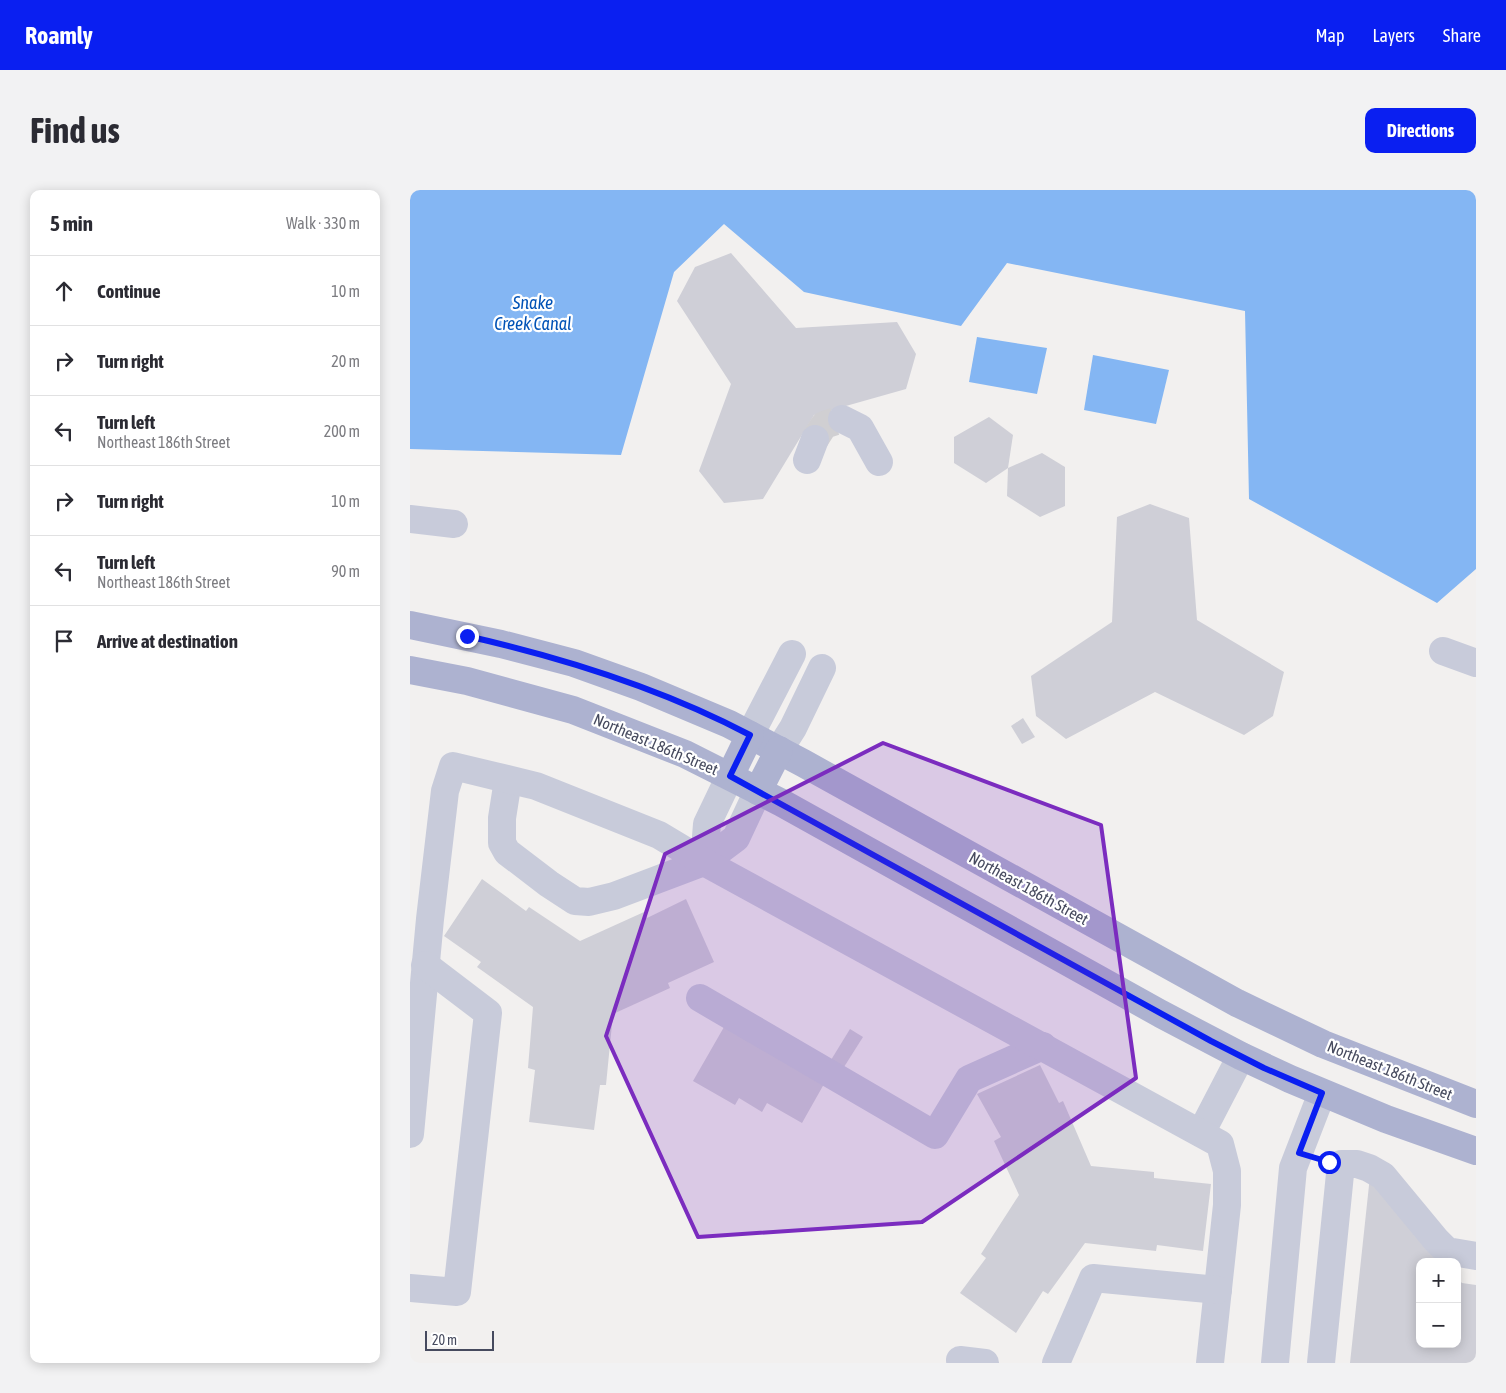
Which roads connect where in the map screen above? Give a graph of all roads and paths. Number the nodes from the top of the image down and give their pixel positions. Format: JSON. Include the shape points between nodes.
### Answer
{"nodes":[{"id":1,"x":842,"y":419,"type":"dead end"},
{"id":2,"x":879,"y":462,"type":"dead end"},
{"id":3,"x":410,"y":519,"type":"edge"},
{"id":4,"x":454,"y":524,"type":"dead end"},
{"id":5,"x":410,"y":624,"type":"edge"},
{"id":6,"x":1443,"y":651,"type":"dead end"},
{"id":7,"x":792,"y":654,"type":"dead end"},
{"id":8,"x":1476,"y":663,"type":"edge"},
{"id":9,"x":822,"y":668,"type":"dead end"},
{"id":10,"x":410,"y":670,"type":"edge"},
{"id":11,"x":750,"y":735,"type":"junction"},
{"id":12,"x":779,"y":750,"type":"junction"},
{"id":13,"x":730,"y":776,"type":"junction"},
{"id":14,"x":508,"y":780,"type":"junction"},
{"id":15,"x":758,"y":791,"type":"junction"},
{"id":16,"x":699,"y":864,"type":"junction"},
{"id":17,"x":425,"y":965,"type":"junction"},
{"id":18,"x":700,"y":998,"type":"dead end"},
{"id":19,"x":1043,"y":1046,"type":"junction"},
{"id":20,"x":1241,"y":1056,"type":"junction"},
{"id":21,"x":1322,"y":1093,"type":"junction"},
{"id":22,"x":1476,"y":1104,"type":"edge"},
{"id":23,"x":1201,"y":1133,"type":"junction"},
{"id":24,"x":410,"y":1134,"type":"edge"},
{"id":25,"x":1476,"y":1151,"type":"edge"},
{"id":26,"x":1299,"y":1153,"type":"junction"},
{"id":27,"x":1341,"y":1164,"type":"junction"},
{"id":28,"x":1476,"y":1256,"type":"edge"},
{"id":29,"x":410,"y":1288,"type":"edge"},
{"id":30,"x":1218,"y":1290,"type":"junction"},
{"id":31,"x":1056,"y":1363,"type":"edge"},
{"id":32,"x":1210,"y":1363,"type":"edge"},
{"id":33,"x":1275,"y":1363,"type":"edge"},
{"id":34,"x":1321,"y":1363,"type":"edge"}],
"edges":[{"from":1,"to":2,"type":"lane","via":[[860,428]]},
{"from":3,"to":4,"type":"lane"},
{"from":5,"to":11,"type":"main road","name":"Northeast 186th Street","via":[[574,664],[666,697]]},
{"from":6,"to":8,"type":"lane"},
{"from":7,"to":11,"type":"lane"},
{"from":9,"to":12,"type":"lane"},
{"from":10,"to":13,"type":"main road","name":"Northeast 186th Street","via":[[504,690],[573,710],[658,742]]},
{"from":11,"to":12,"type":"main road","name":"Northeast 186th Street"},
{"from":11,"to":13,"type":"main road"},
{"from":12,"to":15,"type":"main road"},
{"from":12,"to":22,"type":"main road","name":"Northeast 186th Street","via":[[1238,1003],[1323,1044]]},
{"from":13,"to":15,"type":"main road","name":"Northeast 186th Street"},
{"from":13,"to":16,"type":"lane","via":[[707,824]]},
{"from":14,"to":16,"type":"lane","via":[[536,786],[659,835]]},
{"from":14,"to":16,"type":"lane","via":[[502,843],[507,852],[575,901],[589,902],[614,896]]},
{"from":14,"to":17,"type":"lane","via":[[453,766],[445,792]]},
{"from":15,"to":16,"type":"lane","via":[[736,838]]},
{"from":15,"to":20,"type":"main road","name":"Northeast 186th Street"},
{"from":16,"to":19,"type":"lane"},
{"from":17,"to":24,"type":"lane"},
{"from":17,"to":29,"type":"lane","via":[[488,1013],[457,1292]]},
{"from":18,"to":19,"type":"lane","via":[[936,1135],[969,1080]]},
{"from":19,"to":23,"type":"lane"},
{"from":20,"to":21,"type":"main road","name":"Northeast 186th Street"},
{"from":20,"to":23,"type":"lane"},
{"from":21,"to":25,"type":"main road","name":"Northeast 186th Street"},
{"from":21,"to":26,"type":"lane"},
{"from":23,"to":30,"type":"lane","via":[[1220,1144],[1227,1171]]},
{"from":26,"to":27,"type":"lane"},
{"from":26,"to":33,"type":"lane","via":[[1293,1168]]},
{"from":27,"to":28,"type":"lane","via":[[1363,1166],[1383,1176],[1447,1251]]},
{"from":27,"to":34,"type":"lane"},
{"from":30,"to":31,"type":"lane","via":[[1093,1278]]},
{"from":30,"to":32,"type":"lane"}]}
